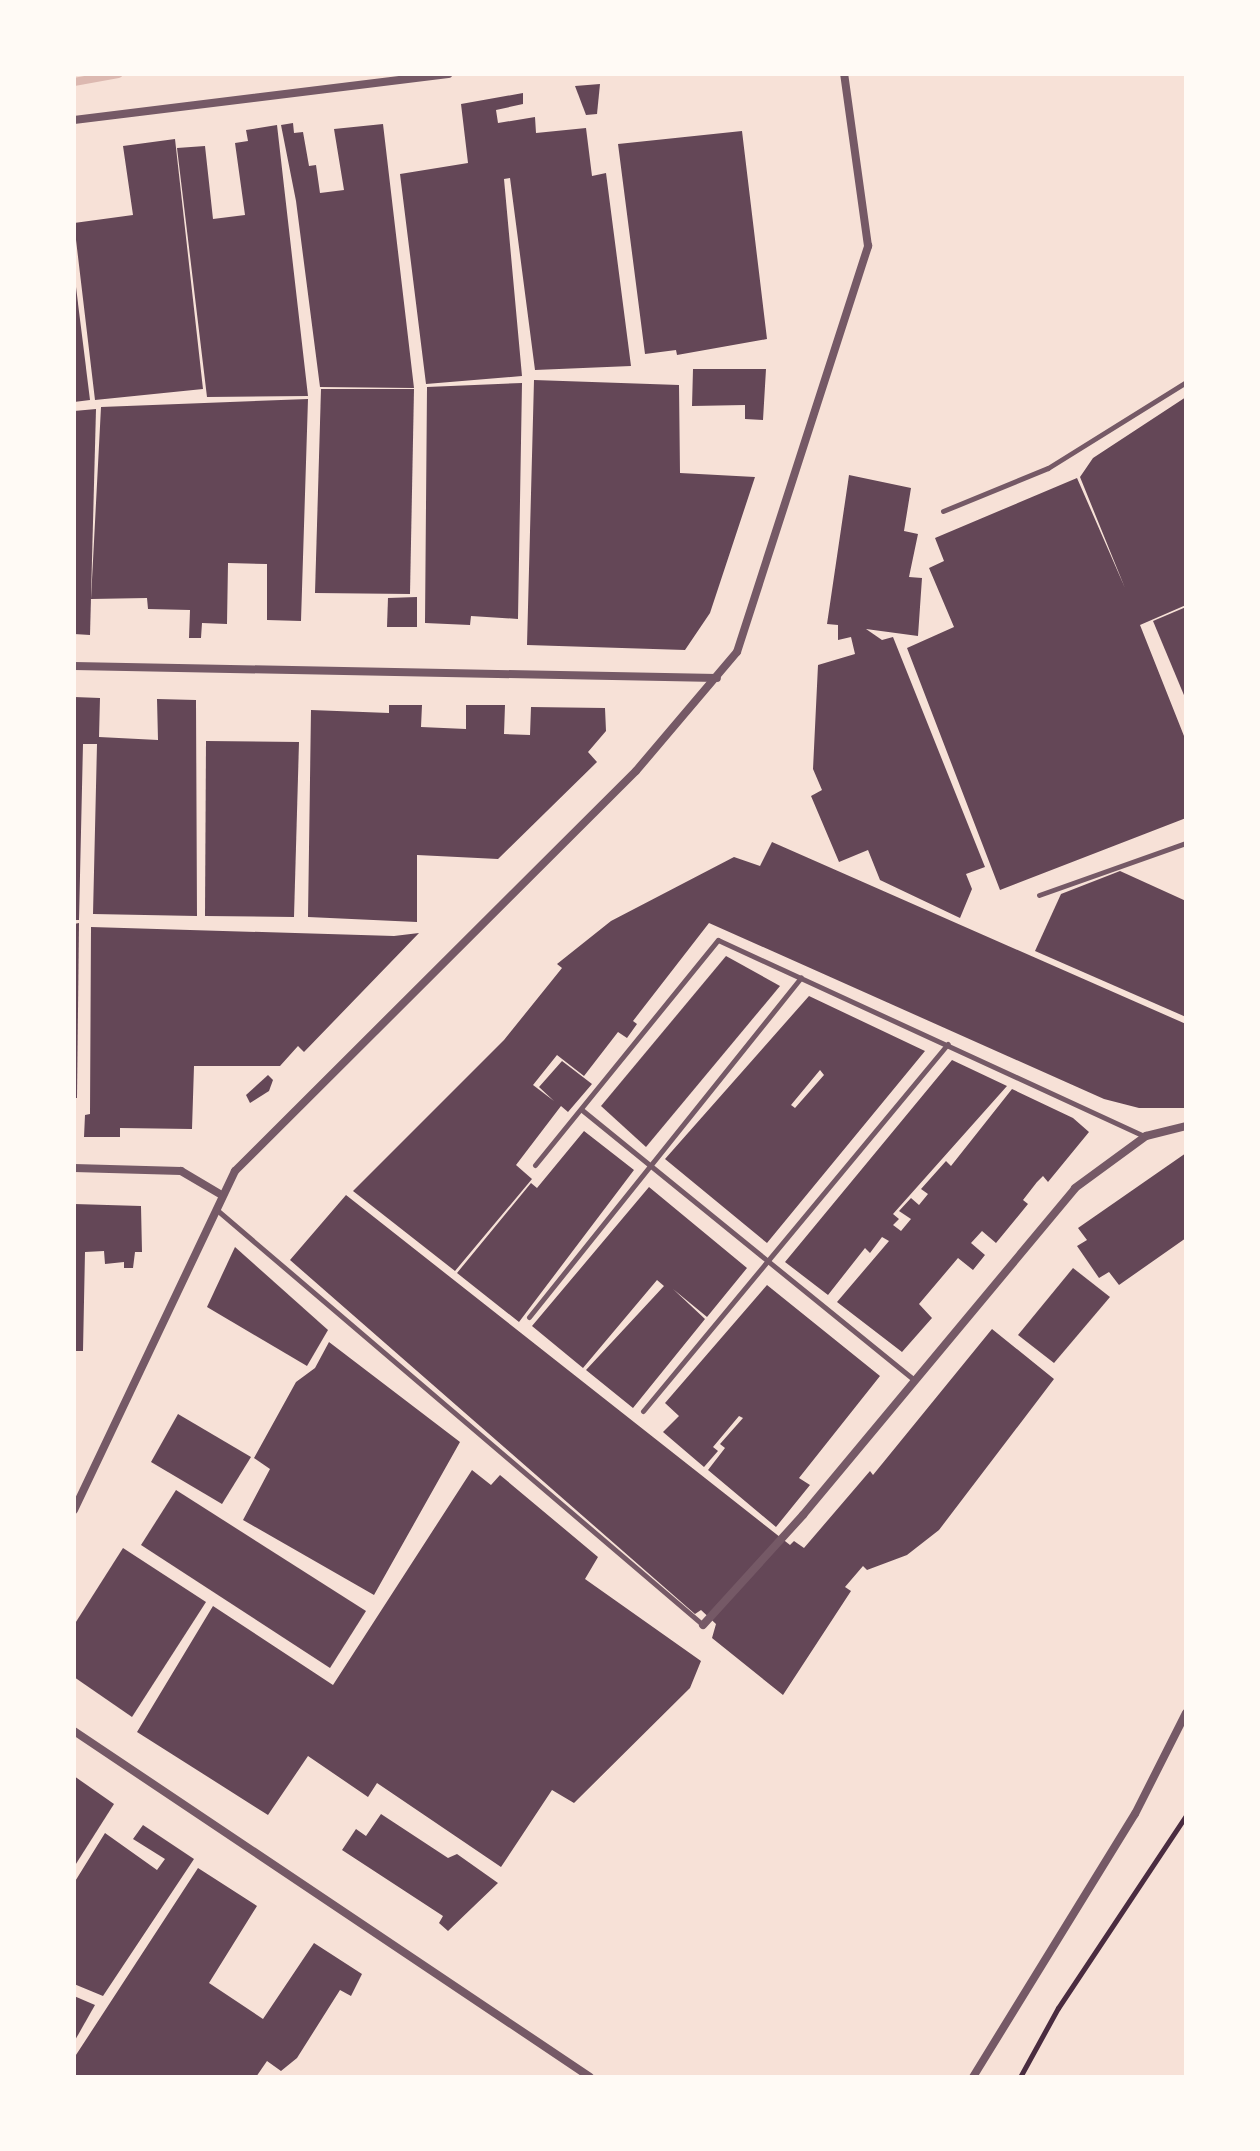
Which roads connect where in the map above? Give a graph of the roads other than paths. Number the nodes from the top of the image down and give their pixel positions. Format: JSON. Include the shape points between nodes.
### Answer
{"nodes":[{"id":1,"x":448,"y":74,"type":"edge"},
{"id":2,"x":844,"y":74,"type":"edge"},
{"id":3,"x":74,"y":120,"type":"edge"},
{"id":4,"x":1186,"y":382,"type":"edge"},
{"id":5,"x":943,"y":511,"type":"dead end"},
{"id":6,"x":74,"y":666,"type":"edge"},
{"id":7,"x":717,"y":678,"type":"junction"},
{"id":8,"x":1186,"y":843,"type":"edge"},
{"id":9,"x":1039,"y":895,"type":"dead end"},
{"id":10,"x":801,"y":978,"type":"junction"},
{"id":11,"x":948,"y":1044,"type":"junction"},
{"id":12,"x":582,"y":1110,"type":"junction"},
{"id":13,"x":1186,"y":1126,"type":"edge"},
{"id":14,"x":1146,"y":1136,"type":"junction"},
{"id":15,"x":535,"y":1165,"type":"dead end"},
{"id":16,"x":649,"y":1167,"type":"junction"},
{"id":17,"x":74,"y":1168,"type":"edge"},
{"id":18,"x":220,"y":1194,"type":"junction"},
{"id":19,"x":215,"y":1207,"type":"junction"},
{"id":20,"x":768,"y":1263,"type":"junction"},
{"id":21,"x":529,"y":1317,"type":"dead end"},
{"id":22,"x":915,"y":1381,"type":"junction"},
{"id":23,"x":643,"y":1411,"type":"dead end"},
{"id":24,"x":74,"y":1510,"type":"edge"},
{"id":25,"x":703,"y":1625,"type":"joint"},
{"id":26,"x":1186,"y":1713,"type":"edge"},
{"id":27,"x":74,"y":1731,"type":"edge"},
{"id":28,"x":590,"y":2077,"type":"edge"},
{"id":29,"x":973,"y":2077,"type":"edge"}],
"edges":[{"from":1,"to":3,"type":"street"},
{"from":2,"to":7,"type":"street","via":[[868,246],[737,652]]},
{"from":4,"to":5,"type":"lane","via":[[1048,468]]},
{"from":6,"to":7,"type":"street"},
{"from":7,"to":18,"type":"street","via":[[636,771],[262,1140]]},
{"from":8,"to":9,"type":"lane"},
{"from":10,"to":11,"type":"lane"},
{"from":10,"to":12,"type":"lane","via":[[718,940]]},
{"from":10,"to":16,"type":"lane"},
{"from":11,"to":14,"type":"lane"},
{"from":11,"to":20,"type":"lane"},
{"from":12,"to":15,"type":"lane"},
{"from":12,"to":16,"type":"lane"},
{"from":13,"to":14,"type":"street"},
{"from":14,"to":22,"type":"street","via":[[1075,1188]]},
{"from":16,"to":20,"type":"lane"},
{"from":16,"to":21,"type":"lane"},
{"from":17,"to":18,"type":"street","via":[[181,1171]]},
{"from":18,"to":19,"type":"street"},
{"from":19,"to":24,"type":"street"},
{"from":19,"to":25,"type":"lane"},
{"from":20,"to":22,"type":"lane"},
{"from":20,"to":23,"type":"lane"},
{"from":22,"to":25,"type":"street"},
{"from":26,"to":29,"type":"street","via":[[1135,1814]]},
{"from":27,"to":28,"type":"street"}]}
